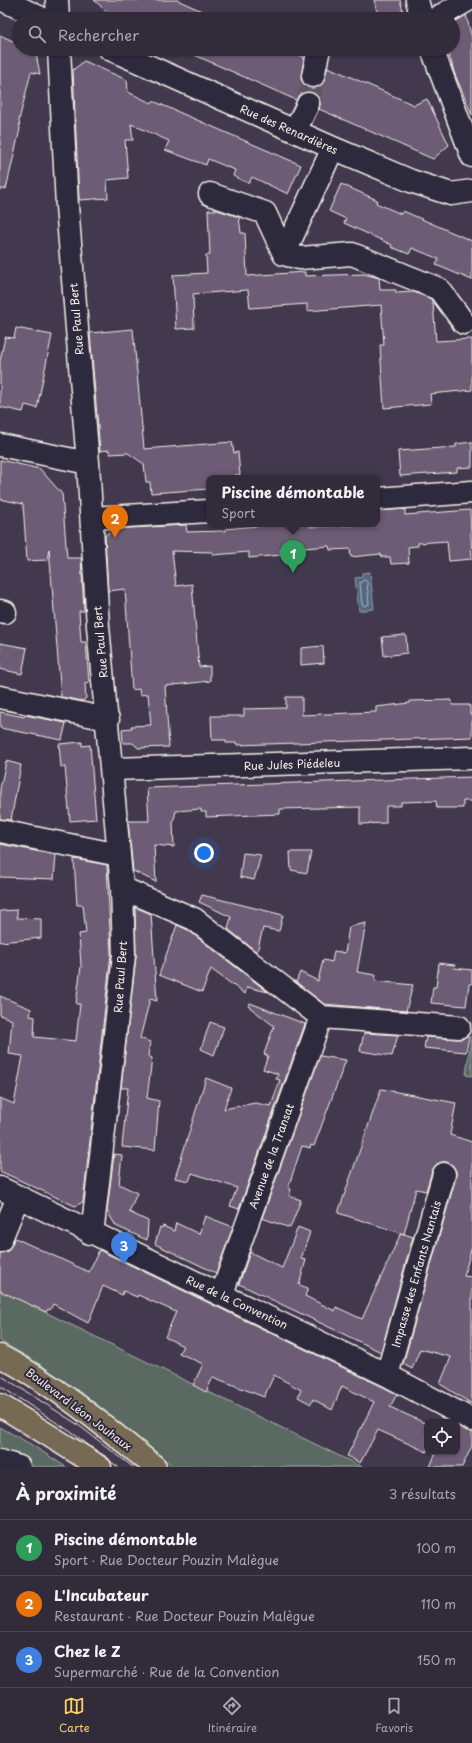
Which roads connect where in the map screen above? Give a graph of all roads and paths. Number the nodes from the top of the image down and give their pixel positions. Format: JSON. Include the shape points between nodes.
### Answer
{"nodes":[{"id":1,"x":3,"y":0,"type":"edge"},
{"id":2,"x":57,"y":0,"type":"edge"},
{"id":3,"x":417,"y":0,"type":"edge"},
{"id":4,"x":468,"y":0,"type":"edge"},
{"id":5,"x":28,"y":12,"type":"edge"},
{"id":6,"x":58,"y":12,"type":"edge"},
{"id":7,"x":420,"y":12,"type":"edge"},
{"id":8,"x":447,"y":12,"type":"edge"},
{"id":9,"x":59,"y":56,"type":"edge"},
{"id":10,"x":126,"y":56,"type":"edge"},
{"id":11,"x":317,"y":56,"type":"edge"},
{"id":12,"x":435,"y":56,"type":"edge"},
{"id":13,"x":313,"y":76,"type":"tunnel mouth"},
{"id":14,"x":308,"y":104,"type":"tunnel mouth"},
{"id":15,"x":294,"y":131,"type":"junction"},
{"id":16,"x":333,"y":148,"type":"junction"},
{"id":17,"x":472,"y":156,"type":"edge"},
{"id":18,"x":472,"y":191,"type":"edge"},
{"id":19,"x":210,"y":194,"type":"dead end"},
{"id":20,"x":284,"y":254,"type":"junction"},
{"id":21,"x":464,"y":323,"type":"dead end"},
{"id":22,"x":0,"y":445,"type":"edge"},
{"id":23,"x":88,"y":463,"type":"junction"},
{"id":24,"x":472,"y":492,"type":"edge"},
{"id":25,"x":380,"y":499,"type":"edge"},
{"id":26,"x":206,"y":511,"type":"edge"},
{"id":27,"x":92,"y":518,"type":"junction"},
{"id":28,"x":0,"y":697,"type":"edge"},
{"id":29,"x":108,"y":719,"type":"junction"},
{"id":30,"x":472,"y":758,"type":"edge"},
{"id":31,"x":112,"y":769,"type":"junction"},
{"id":32,"x":0,"y":831,"type":"edge"},
{"id":33,"x":119,"y":855,"type":"junction"},
{"id":34,"x":122,"y":888,"type":"junction"},
{"id":35,"x":321,"y":1017,"type":"junction"},
{"id":36,"x":459,"y":1028,"type":"dead end"},
{"id":37,"x":444,"y":1174,"type":"dead end"},
{"id":38,"x":9,"y":1193,"type":"edge"},
{"id":39,"x":90,"y":1233,"type":"junction"},
{"id":40,"x":0,"y":1241,"type":"edge"},
{"id":41,"x":220,"y":1294,"type":"junction"},
{"id":42,"x":0,"y":1356,"type":"edge"},
{"id":43,"x":387,"y":1375,"type":"junction"},
{"id":44,"x":0,"y":1405,"type":"edge"},
{"id":45,"x":472,"y":1420,"type":"edge"},
{"id":46,"x":0,"y":1461,"type":"edge"},
{"id":47,"x":19,"y":1467,"type":"edge"},
{"id":48,"x":100,"y":1467,"type":"edge"},
{"id":49,"x":155,"y":1467,"type":"edge"}],
"edges":[{"from":1,"to":5,"type":"street"},
{"from":2,"to":6,"type":"street"},
{"from":3,"to":7,"type":"street"},
{"from":4,"to":8,"type":"street"},
{"from":9,"to":23,"type":"street","name":"Rue Paul Bert","via":[[66,206]]},
{"from":10,"to":15,"type":"street","name":"Rue des Renardières"},
{"from":11,"to":13,"type":"street"},
{"from":12,"to":17,"type":"street"},
{"from":14,"to":15,"type":"street"},
{"from":15,"to":16,"type":"street","name":"Rue des Renardières"},
{"from":16,"to":18,"type":"street","name":"Rue des Renardières","via":[[442,192],[451,194]]},
{"from":16,"to":20,"type":"street"},
{"from":19,"to":20,"type":"street","via":[[264,213]]},
{"from":20,"to":21,"type":"street","via":[[300,258],[352,254],[439,289]]},
{"from":22,"to":23,"type":"street"},
{"from":23,"to":27,"type":"street","name":"Rue Paul Bert"},
{"from":24,"to":25,"type":"street"},
{"from":26,"to":27,"type":"street"},
{"from":27,"to":29,"type":"street","name":"Rue Paul Bert","via":[[98,626]]},
{"from":28,"to":29,"type":"street"},
{"from":29,"to":31,"type":"street","name":"Rue Paul Bert"},
{"from":30,"to":31,"type":"street","name":"Rue Jules Piédeleu"},
{"from":31,"to":33,"type":"street","name":"Rue Paul Bert"},
{"from":32,"to":33,"type":"street"},
{"from":33,"to":34,"type":"street","name":"Rue Paul Bert"},
{"from":34,"to":35,"type":"street","via":[[194,919]]},
{"from":34,"to":39,"type":"street","name":"Rue Paul Bert","via":[[124,955],[93,1226]]},
{"from":35,"to":36,"type":"street"},
{"from":35,"to":41,"type":"street","name":"Avenue de la Transat"},
{"from":37,"to":43,"type":"street","name":"Impasse des Enfants Nantais"},
{"from":38,"to":39,"type":"street","name":"Rue de la Convention"},
{"from":38,"to":40,"type":"street"},
{"from":39,"to":41,"type":"street","name":"Rue de la Convention"},
{"from":41,"to":43,"type":"street","name":"Rue de la Convention"},
{"from":42,"to":49,"type":"main road","name":"Boulevard Léon Jouhaux","via":[[24,1368],[69,1400]]},
{"from":43,"to":45,"type":"street","name":"Rue de la Convention"},
{"from":44,"to":48,"type":"main road"},
{"from":46,"to":47,"type":"street"}]}
